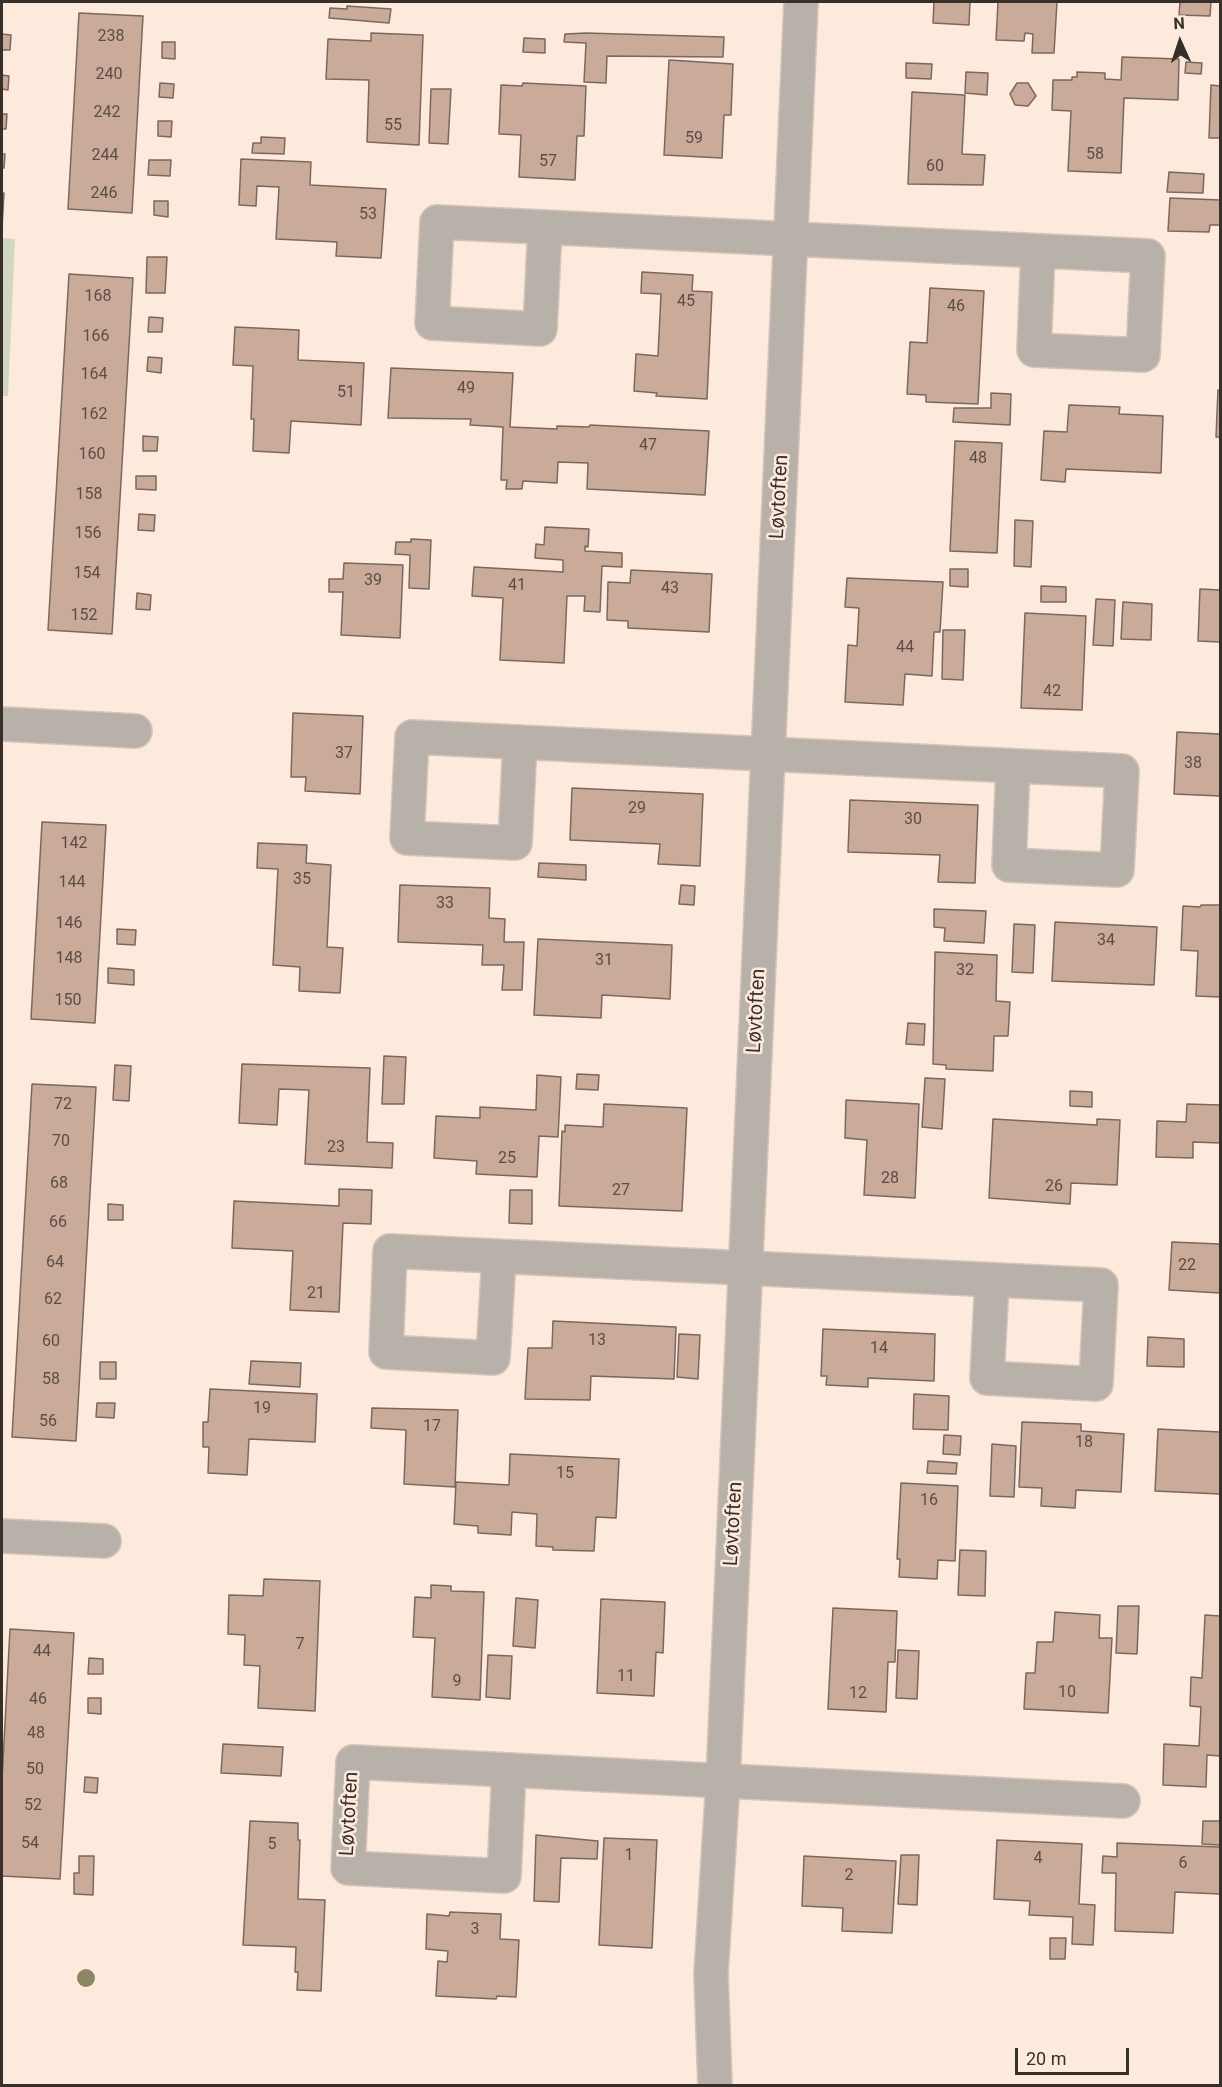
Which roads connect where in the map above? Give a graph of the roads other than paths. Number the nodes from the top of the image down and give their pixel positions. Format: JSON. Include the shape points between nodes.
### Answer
{"nodes":[{"id":1,"x":801,"y":2,"type":"edge"},
{"id":2,"x":545,"y":227,"type":"junction"},
{"id":3,"x":791,"y":239,"type":"junction"},
{"id":4,"x":1038,"y":251,"type":"junction"},
{"id":5,"x":2,"y":724,"type":"edge"},
{"id":6,"x":135,"y":731,"type":"dead end"},
{"id":7,"x":520,"y":742,"type":"junction"},
{"id":8,"x":768,"y":754,"type":"junction"},
{"id":9,"x":1013,"y":766,"type":"junction"},
{"id":10,"x":499,"y":1257,"type":"junction"},
{"id":11,"x":746,"y":1268,"type":"junction"},
{"id":12,"x":992,"y":1280,"type":"junction"},
{"id":13,"x":2,"y":1536,"type":"edge"},
{"id":14,"x":104,"y":1541,"type":"dead end"},
{"id":15,"x":509,"y":1770,"type":"junction"},
{"id":16,"x":723,"y":1781,"type":"junction"},
{"id":17,"x":1123,"y":1801,"type":"dead end"},
{"id":18,"x":716,"y":2085,"type":"edge"}],
"edges":[{"from":1,"to":3,"type":"street","name":"Løvtoften"},
{"from":2,"to":2,"type":"street","via":[[540,328],[432,323],[437,222]]},
{"from":2,"to":3,"type":"street"},
{"from":3,"to":4,"type":"street"},
{"from":3,"to":8,"type":"street","name":"Løvtoften"},
{"from":4,"to":4,"type":"street","via":[[1148,256],[1143,355],[1034,350]]},
{"from":5,"to":6,"type":"street"},
{"from":7,"to":7,"type":"street","via":[[515,843],[407,838],[412,737]]},
{"from":7,"to":8,"type":"street"},
{"from":8,"to":9,"type":"street"},
{"from":8,"to":11,"type":"street","name":"Løvtoften"},
{"from":9,"to":9,"type":"street","via":[[1122,771],[1118,870],[1009,865]]},
{"from":10,"to":10,"type":"street","via":[[494,1358],[386,1352],[390,1251]]},
{"from":10,"to":11,"type":"street"},
{"from":11,"to":12,"type":"street"},
{"from":11,"to":16,"type":"street","name":"Løvtoften"},
{"from":12,"to":12,"type":"street","via":[[1101,1285],[1096,1384],[987,1378]]},
{"from":13,"to":14,"type":"street"},
{"from":15,"to":15,"type":"street","name":"Løvtoften","via":[[504,1876],[348,1868],[353,1762]]},
{"from":15,"to":16,"type":"street","name":"Løvtoften"},
{"from":16,"to":17,"type":"street","name":"Løvtoften"},
{"from":16,"to":18,"type":"street","name":"Løvtoften","via":[[711,1974]]}]}
